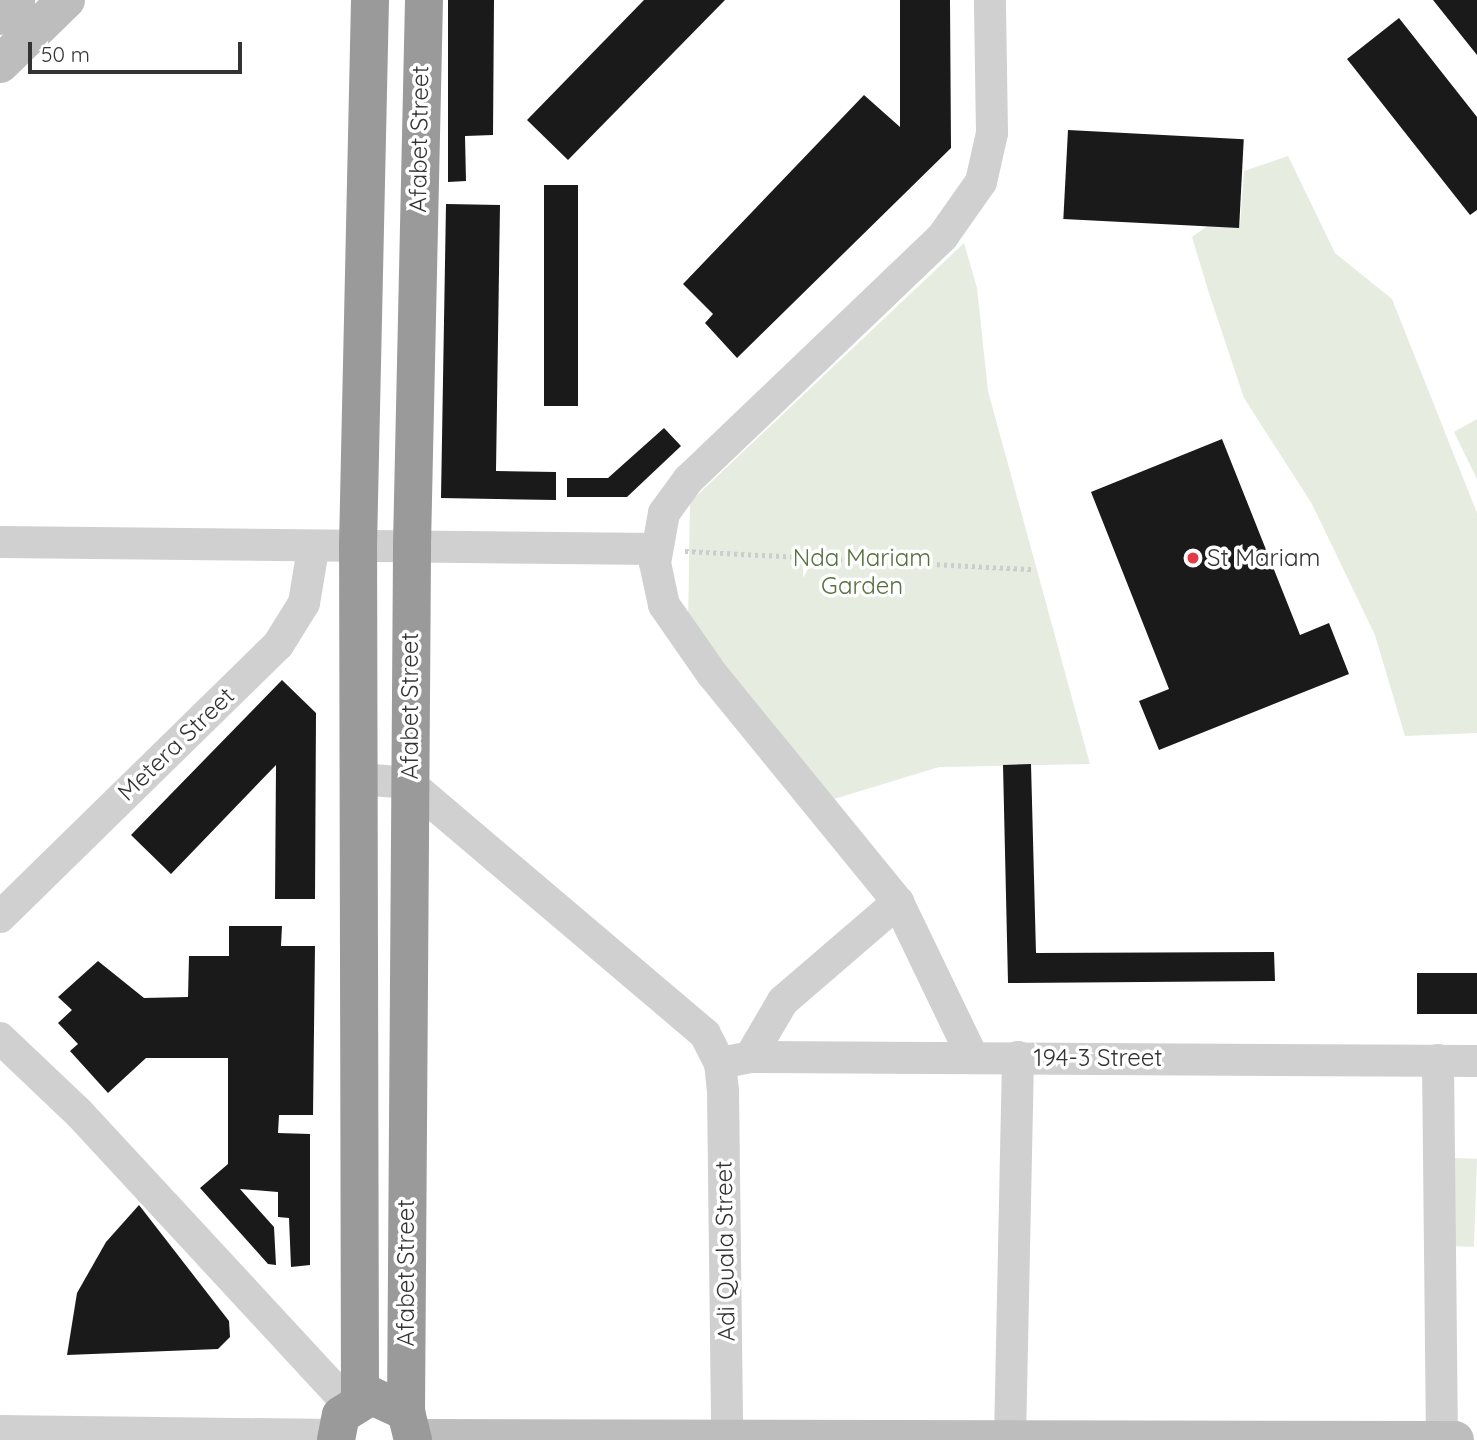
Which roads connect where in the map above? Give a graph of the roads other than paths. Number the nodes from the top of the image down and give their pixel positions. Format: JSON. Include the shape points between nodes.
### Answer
{"nodes":[{"id":1,"x":16,"y":0,"type":"edge"},
{"id":2,"x":65,"y":0,"type":"edge"},
{"id":3,"x":370,"y":0,"type":"edge"},
{"id":4,"x":424,"y":0,"type":"edge"},
{"id":5,"x":990,"y":0,"type":"edge"},
{"id":6,"x":0,"y":16,"type":"edge"},
{"id":7,"x":0,"y":64,"type":"edge"},
{"id":8,"x":416,"y":252,"type":"junction"},
{"id":9,"x":367,"y":253,"type":"junction"},
{"id":10,"x":0,"y":542,"type":"edge"},
{"id":11,"x":412,"y":545,"type":"junction"},
{"id":12,"x":358,"y":546,"type":"junction"},
{"id":13,"x":313,"y":549,"type":"junction"},
{"id":14,"x":657,"y":549,"type":"junction"},
{"id":15,"x":360,"y":779,"type":"junction"},
{"id":16,"x":410,"y":782,"type":"junction"},
{"id":17,"x":898,"y":902,"type":"junction"},
{"id":18,"x":0,"y":916,"type":"edge"},
{"id":19,"x":359,"y":988,"type":"junction"},
{"id":20,"x":408,"y":989,"type":"junction"},
{"id":21,"x":0,"y":1038,"type":"edge"},
{"id":22,"x":1018,"y":1057,"type":"junction"},
{"id":23,"x":973,"y":1058,"type":"junction"},
{"id":24,"x":1438,"y":1059,"type":"junction"},
{"id":25,"x":736,"y":1060,"type":"junction"},
{"id":26,"x":1477,"y":1061,"type":"edge"},
{"id":27,"x":345,"y":1420,"type":"edge"},
{"id":28,"x":411,"y":1430,"type":"edge"},
{"id":29,"x":0,"y":1431,"type":"edge"},
{"id":30,"x":1010,"y":1439,"type":"edge"},
{"id":31,"x":726,"y":1440,"type":"edge"},
{"id":32,"x":1442,"y":1440,"type":"edge"},
{"id":33,"x":1455,"y":1440,"type":"edge"}],
"edges":[{"from":1,"to":6,"type":"street"},
{"from":2,"to":7,"type":"street"},
{"from":3,"to":9,"type":"highway","name":"Afabet Street"},
{"from":4,"to":8,"type":"highway","name":"Afabet Street"},
{"from":5,"to":14,"type":"street","via":[[992,133],[981,182],[943,236],[688,480],[664,513]]},
{"from":8,"to":9,"type":"highway"},
{"from":8,"to":11,"type":"highway","name":"Afabet Street"},
{"from":9,"to":12,"type":"highway","name":"Afabet Street"},
{"from":10,"to":13,"type":"street"},
{"from":11,"to":12,"type":"street"},
{"from":11,"to":14,"type":"street"},
{"from":11,"to":16,"type":"highway","name":"Afabet Street"},
{"from":12,"to":13,"type":"street"},
{"from":12,"to":15,"type":"highway","name":"Afabet Street"},
{"from":13,"to":18,"type":"street","name":"Metera Street","via":[[304,603],[278,645]]},
{"from":14,"to":17,"type":"street","via":[[664,605]]},
{"from":15,"to":16,"type":"street"},
{"from":15,"to":19,"type":"highway","name":"Afabet Street"},
{"from":16,"to":20,"type":"highway","name":"Afabet Street"},
{"from":16,"to":25,"type":"street"},
{"from":17,"to":23,"type":"street"},
{"from":17,"to":25,"type":"street","via":[[783,1001]]},
{"from":19,"to":20,"type":"highway"},
{"from":19,"to":27,"type":"highway","name":"Afabet Street"},
{"from":20,"to":28,"type":"highway","name":"Afabet Street"},
{"from":21,"to":27,"type":"street","via":[[79,1113]]},
{"from":22,"to":23,"type":"street","name":"194-3 Street"},
{"from":22,"to":24,"type":"street","name":"194-3 Street"},
{"from":22,"to":30,"type":"street"},
{"from":23,"to":25,"type":"street","name":"194-3 Street"},
{"from":24,"to":26,"type":"street","name":"194-3 Street"},
{"from":24,"to":32,"type":"street"},
{"from":25,"to":31,"type":"street","name":"Adi Quala Street"},
{"from":27,"to":28,"type":"highway","via":[[384,1397]]},
{"from":27,"to":29,"type":"street"},
{"from":28,"to":31,"type":"street"},
{"from":30,"to":31,"type":"street"},
{"from":30,"to":32,"type":"street"},
{"from":32,"to":33,"type":"street"}]}
